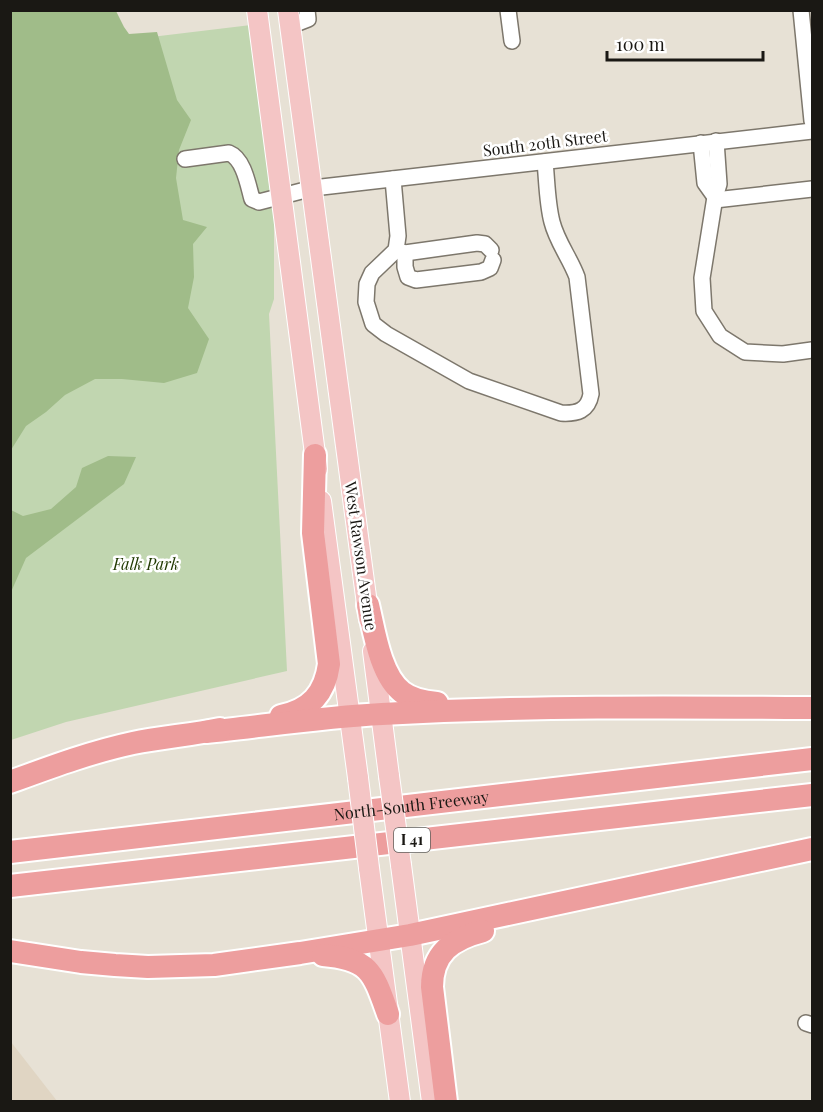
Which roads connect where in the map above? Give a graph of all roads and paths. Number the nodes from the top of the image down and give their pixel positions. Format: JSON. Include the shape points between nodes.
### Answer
{"nodes":[{"id":1,"x":257,"y":10,"type":"edge"},
{"id":2,"x":307,"y":10,"type":"edge"},
{"id":3,"x":508,"y":10,"type":"edge"},
{"id":4,"x":289,"y":18,"type":"edge"},
{"id":5,"x":806,"y":19,"type":"edge"},
{"id":6,"x":512,"y":41,"type":"dead end"},
{"id":7,"x":813,"y":121,"type":"edge"},
{"id":8,"x":813,"y":131,"type":"edge"},
{"id":9,"x":709,"y":142,"type":"junction"},
{"id":10,"x":185,"y":159,"type":"dead end"},
{"id":11,"x":545,"y":162,"type":"junction"},
{"id":12,"x":393,"y":179,"type":"junction"},
{"id":13,"x":313,"y":188,"type":"junction"},
{"id":14,"x":813,"y":189,"type":"edge"},
{"id":15,"x":282,"y":197,"type":"junction"},
{"id":16,"x":715,"y":198,"type":"junction"},
{"id":17,"x":400,"y":251,"type":"junction"},
{"id":18,"x":813,"y":350,"type":"edge"},
{"id":19,"x":315,"y":455,"type":"junction"},
{"id":20,"x":368,"y":605,"type":"junction"},
{"id":21,"x":813,"y":708,"type":"edge"},
{"id":22,"x":504,"y":709,"type":"junction"},
{"id":23,"x":381,"y":714,"type":"junction"},
{"id":24,"x":350,"y":716,"type":"junction"},
{"id":25,"x":206,"y":732,"type":"junction"},
{"id":26,"x":813,"y":759,"type":"edge"},
{"id":27,"x":10,"y":782,"type":"edge"},
{"id":28,"x":813,"y":795,"type":"edge"},
{"id":29,"x":813,"y":849,"type":"edge"},
{"id":30,"x":10,"y":852,"type":"edge"},
{"id":31,"x":10,"y":886,"type":"edge"},
{"id":32,"x":582,"y":899,"type":"junction"},
{"id":33,"x":410,"y":935,"type":"junction"},
{"id":34,"x":378,"y":940,"type":"junction"},
{"id":35,"x":10,"y":951,"type":"edge"},
{"id":36,"x":300,"y":953,"type":"junction"},
{"id":37,"x":388,"y":1014,"type":"junction"},
{"id":38,"x":400,"y":1101,"type":"edge"},
{"id":39,"x":432,"y":1101,"type":"edge"},
{"id":40,"x":446,"y":1101,"type":"edge"}],
"edges":[{"from":1,"to":15,"type":"main road","name":"West Rawson Avenue"},
{"from":2,"to":4,"type":"street","via":[[308,19]]},
{"from":3,"to":6,"type":"street"},
{"from":4,"to":13,"type":"main road","name":"West Rawson Avenue"},
{"from":5,"to":7,"type":"street"},
{"from":8,"to":9,"type":"street","name":"South 20th Street"},
{"from":9,"to":11,"type":"street","name":"South 20th Street"},
{"from":9,"to":16,"type":"street","via":[[719,184]]},
{"from":10,"to":15,"type":"street","name":"South 20th Street","via":[[229,153],[239,163],[252,199],[259,202]]},
{"from":11,"to":12,"type":"street","name":"South 20th Street"},
{"from":11,"to":17,"type":"street","via":[[552,223],[577,277],[591,394],[583,410],[561,413],[469,381],[374,324],[366,302],[367,284],[372,273]]},
{"from":12,"to":13,"type":"street","name":"South 20th Street"},
{"from":12,"to":17,"type":"street"},
{"from":13,"to":15,"type":"street","name":"South 20th Street"},
{"from":13,"to":20,"type":"main road","name":"West Rawson Avenue"},
{"from":14,"to":16,"type":"street"},
{"from":15,"to":19,"type":"main road","name":"West Rawson Avenue"},
{"from":16,"to":18,"type":"street","via":[[702,278],[704,311],[720,336],[745,352],[783,354]]},
{"from":17,"to":17,"type":"street","via":[[477,243],[485,244],[492,255],[490,268],[481,272],[416,280],[408,277]]},
{"from":19,"to":24,"type":"main road","name":"West Rawson Avenue"},
{"from":19,"to":25,"type":"highway","via":[[313,533],[329,664],[326,681],[311,703],[294,713]]},
{"from":20,"to":22,"type":"highway","via":[[381,657],[400,691],[422,701]]},
{"from":20,"to":23,"type":"main road","name":"West Rawson Avenue"},
{"from":21,"to":22,"type":"highway"},
{"from":22,"to":23,"type":"highway"},
{"from":23,"to":24,"type":"highway"},
{"from":23,"to":33,"type":"main road","name":"West Rawson Avenue","bridge":true},
{"from":24,"to":25,"type":"highway"},
{"from":24,"to":34,"type":"main road","name":"West Rawson Avenue","bridge":true},
{"from":25,"to":27,"type":"highway","via":[[112,748]]},
{"from":26,"to":30,"type":"highway","name":"North-South Freeway","number":"I 41"},
{"from":28,"to":31,"type":"highway","name":"North-South Freeway","number":"I 41"},
{"from":29,"to":32,"type":"highway"},
{"from":32,"to":33,"type":"highway"},
{"from":32,"to":40,"type":"highway","via":[[545,914],[465,936],[441,954],[432,974],[432,987]]},
{"from":33,"to":34,"type":"highway"},
{"from":33,"to":39,"type":"main road","name":"West Rawson Avenue"},
{"from":34,"to":36,"type":"highway"},
{"from":34,"to":37,"type":"main road","name":"West Rawson Avenue"},
{"from":35,"to":36,"type":"highway","via":[[148,967],[214,965]]},
{"from":36,"to":37,"type":"highway","via":[[346,958],[363,965],[377,983]]},
{"from":37,"to":38,"type":"main road","name":"West Rawson Avenue"}]}
